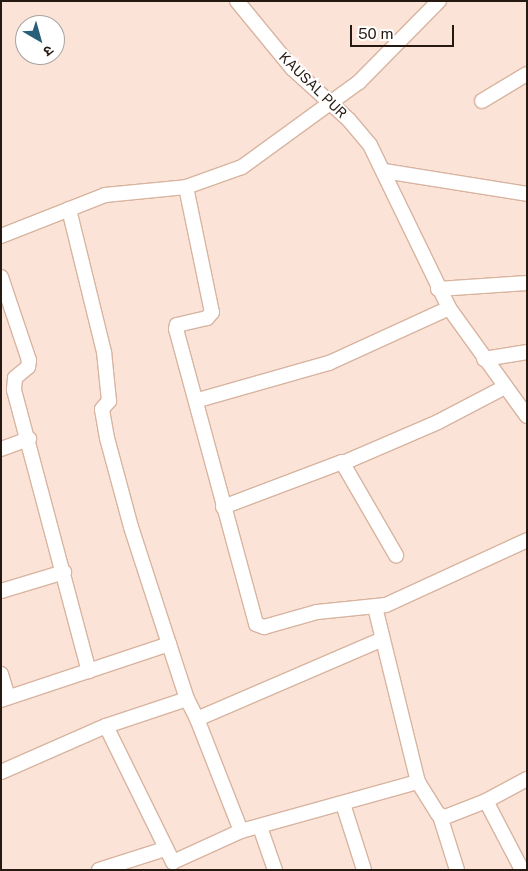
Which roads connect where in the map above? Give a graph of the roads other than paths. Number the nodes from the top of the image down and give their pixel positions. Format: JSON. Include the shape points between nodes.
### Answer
{"nodes":[{"id":1,"x":237,"y":1,"type":"edge"},
{"id":2,"x":439,"y":1,"type":"edge"},
{"id":3,"x":527,"y":74,"type":"edge"},
{"id":4,"x":482,"y":101,"type":"dead end"},
{"id":5,"x":332,"y":104,"type":"junction"},
{"id":6,"x":384,"y":171,"type":"junction"},
{"id":7,"x":186,"y":187,"type":"junction"},
{"id":8,"x":527,"y":194,"type":"edge"},
{"id":9,"x":69,"y":209,"type":"junction"},
{"id":10,"x":1,"y":236,"type":"edge"},
{"id":11,"x":1,"y":277,"type":"edge"},
{"id":12,"x":527,"y":283,"type":"edge"},
{"id":13,"x":438,"y":289,"type":"junction"},
{"id":14,"x":449,"y":308,"type":"junction"},
{"id":15,"x":527,"y":352,"type":"edge"},
{"id":16,"x":484,"y":359,"type":"junction"},
{"id":17,"x":505,"y":387,"type":"junction"},
{"id":18,"x":198,"y":400,"type":"junction"},
{"id":19,"x":527,"y":416,"type":"edge"},
{"id":20,"x":29,"y":439,"type":"junction"},
{"id":21,"x":1,"y":449,"type":"edge"},
{"id":22,"x":343,"y":463,"type":"junction"},
{"id":23,"x":223,"y":507,"type":"junction"},
{"id":24,"x":527,"y":540,"type":"edge"},
{"id":25,"x":396,"y":555,"type":"dead end"},
{"id":26,"x":64,"y":572,"type":"junction"},
{"id":27,"x":1,"y":591,"type":"edge"},
{"id":28,"x":375,"y":607,"type":"junction"},
{"id":29,"x":380,"y":640,"type":"junction"},
{"id":30,"x":169,"y":644,"type":"junction"},
{"id":31,"x":89,"y":670,"type":"junction"},
{"id":32,"x":1,"y":674,"type":"edge"},
{"id":33,"x":5,"y":699,"type":"edge"},
{"id":34,"x":187,"y":699,"type":"junction"},
{"id":35,"x":197,"y":719,"type":"junction"},
{"id":36,"x":106,"y":726,"type":"junction"},
{"id":37,"x":1,"y":772,"type":"edge"},
{"id":38,"x":527,"y":780,"type":"edge"},
{"id":39,"x":418,"y":782,"type":"junction"},
{"id":40,"x":486,"y":801,"type":"junction"},
{"id":41,"x":343,"y":804,"type":"junction"},
{"id":42,"x":440,"y":816,"type":"junction"},
{"id":43,"x":260,"y":827,"type":"junction"},
{"id":44,"x":241,"y":831,"type":"junction"},
{"id":45,"x":165,"y":849,"type":"junction"},
{"id":46,"x":174,"y":866,"type":"edge"},
{"id":47,"x":99,"y":870,"type":"edge"},
{"id":48,"x":274,"y":870,"type":"edge"},
{"id":49,"x":364,"y":870,"type":"edge"},
{"id":50,"x":457,"y":870,"type":"edge"},
{"id":51,"x":522,"y":870,"type":"edge"}],
"edges":[{"from":1,"to":5,"type":"street","name":"KAUSAL PUR","via":[[292,68]]},
{"from":2,"to":5,"type":"street","via":[[385,58]]},
{"from":3,"to":4,"type":"street"},
{"from":5,"to":6,"type":"street","name":"KAUSAL PUR","via":[[358,130]]},
{"from":5,"to":7,"type":"street","via":[[249,164]]},
{"from":6,"to":8,"type":"street"},
{"from":6,"to":13,"type":"street","name":"KAUSAL PUR"},
{"from":7,"to":9,"type":"street","via":[[110,194]]},
{"from":7,"to":18,"type":"street","via":[[212,309],[207,318],[175,327]]},
{"from":9,"to":10,"type":"street"},
{"from":9,"to":30,"type":"street","via":[[104,352],[109,401],[102,409],[107,438],[131,527]]},
{"from":11,"to":20,"type":"street","via":[[30,360],[29,366],[13,384]]},
{"from":12,"to":13,"type":"street"},
{"from":13,"to":14,"type":"street","name":"KAUSAL PUR"},
{"from":14,"to":16,"type":"street","name":"KAUSAL PUR"},
{"from":14,"to":18,"type":"street","via":[[329,364]]},
{"from":15,"to":16,"type":"street"},
{"from":16,"to":17,"type":"street","name":"KAUSAL PUR"},
{"from":17,"to":19,"type":"street","name":"KAUSAL PUR"},
{"from":17,"to":22,"type":"street","via":[[438,422]]},
{"from":18,"to":23,"type":"street"},
{"from":20,"to":21,"type":"street"},
{"from":20,"to":26,"type":"street"},
{"from":22,"to":23,"type":"street"},
{"from":22,"to":25,"type":"street"},
{"from":23,"to":28,"type":"street","via":[[258,626],[331,610]]},
{"from":24,"to":28,"type":"street","via":[[396,602]]},
{"from":26,"to":27,"type":"street"},
{"from":26,"to":31,"type":"street"},
{"from":28,"to":29,"type":"street"},
{"from":29,"to":35,"type":"street"},
{"from":29,"to":39,"type":"street"},
{"from":30,"to":31,"type":"street"},
{"from":30,"to":34,"type":"street"},
{"from":31,"to":33,"type":"street"},
{"from":32,"to":33,"type":"street"},
{"from":34,"to":35,"type":"street"},
{"from":34,"to":36,"type":"street"},
{"from":35,"to":44,"type":"street"},
{"from":36,"to":37,"type":"street"},
{"from":36,"to":45,"type":"street"},
{"from":38,"to":40,"type":"street"},
{"from":39,"to":41,"type":"street"},
{"from":39,"to":42,"type":"street"},
{"from":40,"to":42,"type":"street"},
{"from":40,"to":51,"type":"street"},
{"from":41,"to":43,"type":"street"},
{"from":41,"to":49,"type":"street"},
{"from":42,"to":50,"type":"street"},
{"from":43,"to":44,"type":"street"},
{"from":43,"to":48,"type":"street"},
{"from":44,"to":46,"type":"street"},
{"from":45,"to":46,"type":"street"},
{"from":45,"to":47,"type":"street"}]}
